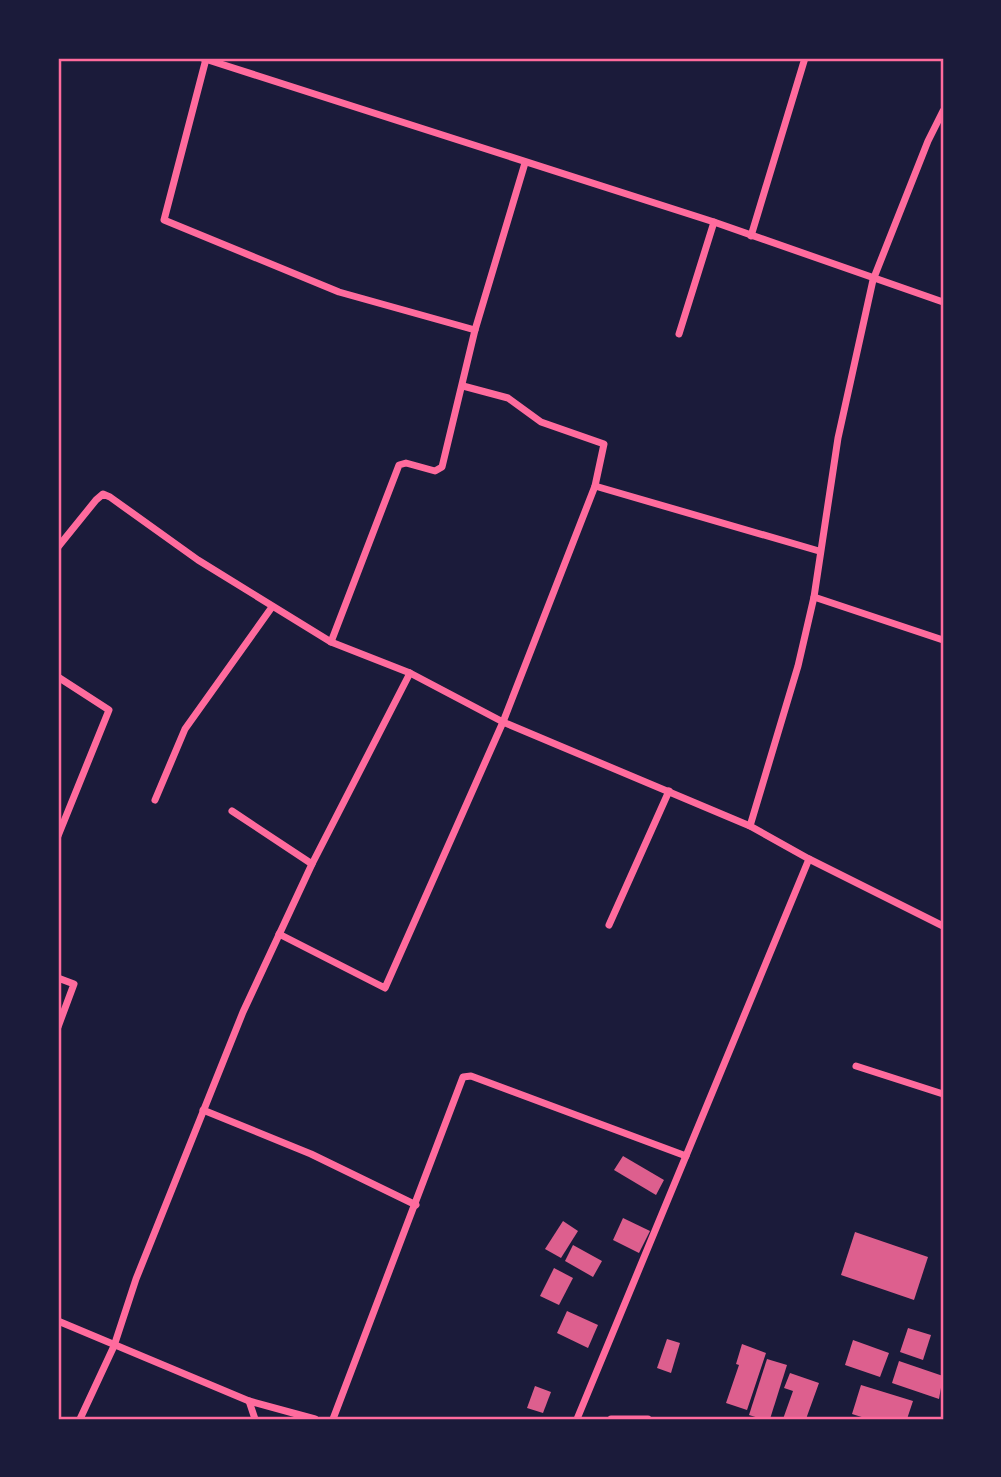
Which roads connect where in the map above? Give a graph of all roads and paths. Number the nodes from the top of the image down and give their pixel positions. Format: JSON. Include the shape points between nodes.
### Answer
{"nodes":[{"id":1,"x":204,"y":58,"type":"edge"},
{"id":2,"x":805,"y":58,"type":"edge"},
{"id":3,"x":943,"y":111,"type":"edge"},
{"id":4,"x":525,"y":163,"type":"junction"},
{"id":5,"x":714,"y":222,"type":"junction"},
{"id":6,"x":751,"y":236,"type":"junction"},
{"id":7,"x":873,"y":279,"type":"junction"},
{"id":8,"x":943,"y":302,"type":"edge"},
{"id":9,"x":475,"y":330,"type":"junction"},
{"id":10,"x":679,"y":334,"type":"dead end"},
{"id":11,"x":463,"y":386,"type":"junction"},
{"id":12,"x":595,"y":486,"type":"junction"},
{"id":13,"x":58,"y":547,"type":"edge"},
{"id":14,"x":819,"y":551,"type":"junction"},
{"id":15,"x":814,"y":597,"type":"junction"},
{"id":16,"x":272,"y":607,"type":"junction"},
{"id":17,"x":943,"y":640,"type":"edge"},
{"id":18,"x":331,"y":642,"type":"junction"},
{"id":19,"x":410,"y":674,"type":"junction"},
{"id":20,"x":58,"y":677,"type":"edge"},
{"id":21,"x":503,"y":722,"type":"junction"},
{"id":22,"x":669,"y":791,"type":"junction"},
{"id":23,"x":155,"y":800,"type":"dead end"},
{"id":24,"x":232,"y":811,"type":"dead end"},
{"id":25,"x":751,"y":826,"type":"junction"},
{"id":26,"x":58,"y":836,"type":"edge"},
{"id":27,"x":808,"y":859,"type":"junction"},
{"id":28,"x":312,"y":864,"type":"junction"},
{"id":29,"x":609,"y":925,"type":"dead end"},
{"id":30,"x":943,"y":926,"type":"edge"},
{"id":31,"x":279,"y":934,"type":"junction"},
{"id":32,"x":58,"y":978,"type":"edge"},
{"id":33,"x":58,"y":1027,"type":"edge"},
{"id":34,"x":856,"y":1066,"type":"dead end"},
{"id":35,"x":943,"y":1094,"type":"edge"},
{"id":36,"x":203,"y":1110,"type":"junction"},
{"id":37,"x":686,"y":1157,"type":"junction"},
{"id":38,"x":416,"y":1205,"type":"junction"},
{"id":39,"x":58,"y":1321,"type":"edge"},
{"id":40,"x":114,"y":1346,"type":"junction"},
{"id":41,"x":249,"y":1401,"type":"junction"},
{"id":42,"x":80,"y":1419,"type":"edge"},
{"id":43,"x":255,"y":1419,"type":"edge"},
{"id":44,"x":315,"y":1419,"type":"edge"},
{"id":45,"x":333,"y":1419,"type":"edge"},
{"id":46,"x":577,"y":1419,"type":"edge"},
{"id":47,"x":611,"y":1419,"type":"edge"},
{"id":48,"x":648,"y":1419,"type":"edge"}],
"edges":[{"from":1,"to":4,"type":"street"},
{"from":1,"to":9,"type":"street","via":[[164,220],[339,292]]},
{"from":2,"to":6,"type":"street"},
{"from":3,"to":7,"type":"street"},
{"from":4,"to":5,"type":"street"},
{"from":4,"to":9,"type":"street"},
{"from":5,"to":6,"type":"street"},
{"from":5,"to":10,"type":"street"},
{"from":6,"to":7,"type":"street"},
{"from":7,"to":8,"type":"street"},
{"from":7,"to":14,"type":"street"},
{"from":9,"to":11,"type":"street"},
{"from":11,"to":12,"type":"street","via":[[508,398],[541,422],[604,444]]},
{"from":11,"to":18,"type":"street","via":[[442,467],[435,471],[399,465]]},
{"from":12,"to":14,"type":"street"},
{"from":12,"to":21,"type":"street"},
{"from":13,"to":16,"type":"street","via":[[103,494]]},
{"from":14,"to":15,"type":"street"},
{"from":15,"to":17,"type":"street"},
{"from":15,"to":25,"type":"street"},
{"from":16,"to":18,"type":"street"},
{"from":16,"to":23,"type":"street","via":[[185,729]]},
{"from":18,"to":19,"type":"street"},
{"from":19,"to":21,"type":"street"},
{"from":19,"to":28,"type":"street"},
{"from":20,"to":26,"type":"street","via":[[109,710]]},
{"from":21,"to":22,"type":"street"},
{"from":21,"to":31,"type":"street","via":[[385,988]]},
{"from":22,"to":25,"type":"street"},
{"from":22,"to":29,"type":"street"},
{"from":24,"to":28,"type":"street"},
{"from":25,"to":27,"type":"street"},
{"from":27,"to":30,"type":"street"},
{"from":27,"to":37,"type":"street"},
{"from":28,"to":31,"type":"street"},
{"from":31,"to":36,"type":"street"},
{"from":32,"to":33,"type":"street","via":[[74,985]]},
{"from":34,"to":35,"type":"street"},
{"from":36,"to":38,"type":"street","via":[[311,1154]]},
{"from":36,"to":40,"type":"street"},
{"from":37,"to":38,"type":"street","via":[[467,1075]]},
{"from":37,"to":46,"type":"street"},
{"from":38,"to":45,"type":"street"},
{"from":39,"to":40,"type":"street"},
{"from":40,"to":41,"type":"street"},
{"from":40,"to":42,"type":"street"},
{"from":41,"to":43,"type":"street"},
{"from":41,"to":44,"type":"street"},
{"from":47,"to":48,"type":"street"}]}
